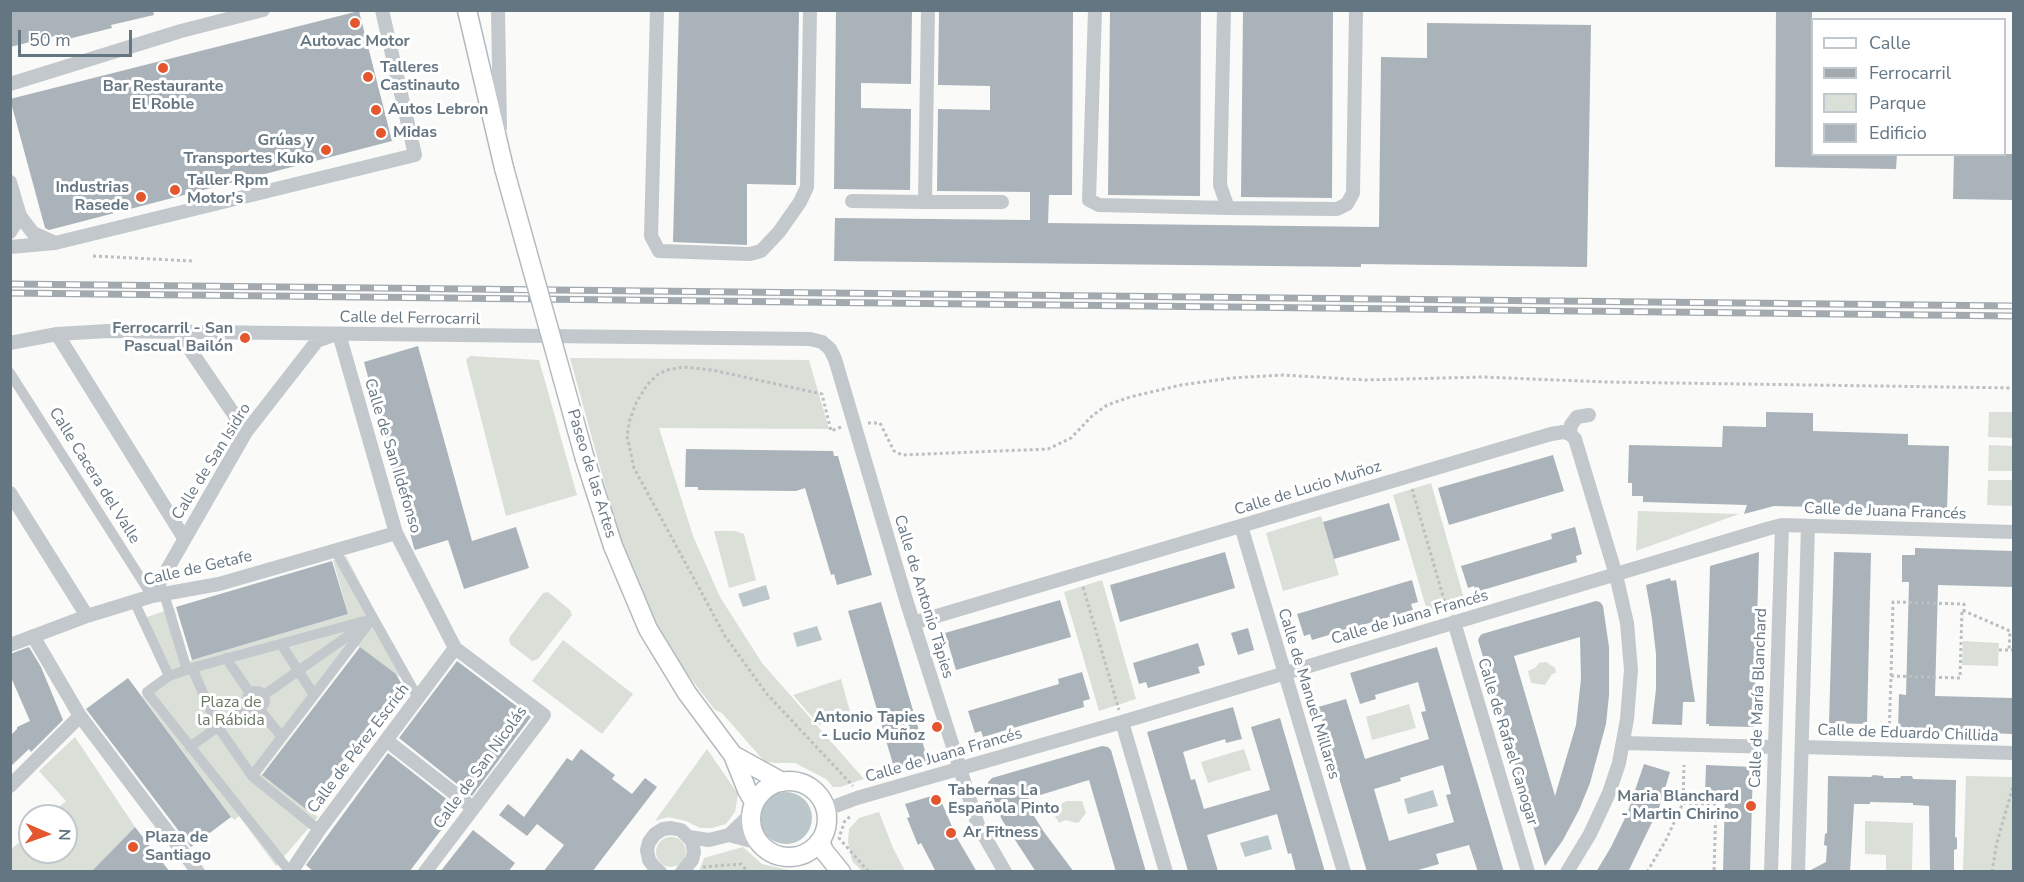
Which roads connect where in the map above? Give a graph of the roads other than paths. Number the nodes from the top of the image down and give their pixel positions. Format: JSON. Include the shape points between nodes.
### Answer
{"nodes":[{"id":1,"x":263,"y":10,"type":"edge"},
{"id":2,"x":382,"y":10,"type":"edge"},
{"id":3,"x":467,"y":10,"type":"edge"},
{"id":4,"x":498,"y":10,"type":"edge"},
{"id":5,"x":657,"y":10,"type":"edge"},
{"id":6,"x":810,"y":10,"type":"edge"},
{"id":7,"x":928,"y":10,"type":"edge"},
{"id":8,"x":1095,"y":10,"type":"edge"},
{"id":9,"x":1224,"y":10,"type":"edge"},
{"id":10,"x":1356,"y":10,"type":"edge"},
{"id":11,"x":10,"y":84,"type":"edge"},
{"id":12,"x":502,"y":160,"type":"junction"},
{"id":13,"x":10,"y":182,"type":"edge"},
{"id":14,"x":852,"y":201,"type":"dead end"},
{"id":15,"x":925,"y":202,"type":"junction"},
{"id":16,"x":1002,"y":202,"type":"dead end"},
{"id":17,"x":1228,"y":208,"type":"junction"},
{"id":18,"x":20,"y":216,"type":"junction"},
{"id":19,"x":10,"y":232,"type":"edge"},
{"id":20,"x":55,"y":243,"type":"junction"},
{"id":21,"x":10,"y":248,"type":"edge"},
{"id":22,"x":178,"y":332,"type":"junction"},
{"id":23,"x":57,"y":334,"type":"junction"},
{"id":24,"x":339,"y":334,"type":"junction"},
{"id":25,"x":810,"y":339,"type":"joint"},
{"id":26,"x":10,"y":343,"type":"edge"},
{"id":27,"x":10,"y":373,"type":"edge"},
{"id":28,"x":1589,"y":415,"type":"dead end"},
{"id":29,"x":246,"y":432,"type":"junction"},
{"id":30,"x":1570,"y":434,"type":"junction"},
{"id":31,"x":10,"y":493,"type":"edge"},
{"id":32,"x":1782,"y":525,"type":"junction"},
{"id":33,"x":1240,"y":526,"type":"junction"},
{"id":34,"x":1808,"y":526,"type":"junction"},
{"id":35,"x":2013,"y":532,"type":"edge"},
{"id":36,"x":396,"y":533,"type":"junction"},
{"id":37,"x":184,"y":538,"type":"junction"},
{"id":38,"x":335,"y":550,"type":"junction"},
{"id":39,"x":1616,"y":575,"type":"junction"},
{"id":40,"x":158,"y":595,"type":"junction"},
{"id":41,"x":134,"y":601,"type":"junction"},
{"id":42,"x":87,"y":616,"type":"junction"},
{"id":43,"x":372,"y":619,"type":"junction"},
{"id":44,"x":913,"y":623,"type":"junction"},
{"id":45,"x":1452,"y":623,"type":"junction"},
{"id":46,"x":33,"y":636,"type":"junction"},
{"id":47,"x":281,"y":644,"type":"junction"},
{"id":48,"x":10,"y":645,"type":"edge"},
{"id":49,"x":455,"y":648,"type":"junction"},
{"id":50,"x":226,"y":658,"type":"junction"},
{"id":51,"x":190,"y":669,"type":"junction"},
{"id":52,"x":298,"y":671,"type":"junction"},
{"id":53,"x":1284,"y":672,"type":"junction"},
{"id":54,"x":169,"y":676,"type":"junction"},
{"id":55,"x":250,"y":693,"type":"junction"},
{"id":56,"x":264,"y":695,"type":"junction"},
{"id":57,"x":314,"y":695,"type":"junction"},
{"id":58,"x":418,"y":698,"type":"junction"},
{"id":59,"x":248,"y":705,"type":"junction"},
{"id":60,"x":259,"y":709,"type":"junction"},
{"id":61,"x":80,"y":716,"type":"junction"},
{"id":62,"x":1122,"y":722,"type":"junction"},
{"id":63,"x":218,"y":727,"type":"junction"},
{"id":64,"x":282,"y":737,"type":"junction"},
{"id":65,"x":386,"y":740,"type":"junction"},
{"id":66,"x":1624,"y":743,"type":"junction"},
{"id":67,"x":190,"y":747,"type":"junction"},
{"id":68,"x":1774,"y":747,"type":"junction"},
{"id":69,"x":1802,"y":747,"type":"junction"},
{"id":70,"x":2013,"y":753,"type":"edge"},
{"id":71,"x":733,"y":755,"type":"junction"},
{"id":72,"x":959,"y":769,"type":"junction"},
{"id":73,"x":252,"y":776,"type":"junction"},
{"id":74,"x":782,"y":782,"type":"junction"},
{"id":75,"x":10,"y":786,"type":"edge"},
{"id":76,"x":473,"y":808,"type":"junction"},
{"id":77,"x":753,"y":808,"type":"junction"},
{"id":78,"x":825,"y":810,"type":"junction"},
{"id":79,"x":319,"y":830,"type":"junction"},
{"id":80,"x":729,"y":835,"type":"junction"},
{"id":81,"x":689,"y":837,"type":"junction"},
{"id":82,"x":709,"y":840,"type":"junction"},
{"id":83,"x":820,"y":841,"type":"junction"},
{"id":84,"x":759,"y":843,"type":"junction"},
{"id":85,"x":694,"y":852,"type":"junction"},
{"id":86,"x":794,"y":856,"type":"junction"},
{"id":87,"x":294,"y":870,"type":"edge"},
{"id":88,"x":654,"y":870,"type":"edge"},
{"id":89,"x":684,"y":870,"type":"edge"},
{"id":90,"x":198,"y":872,"type":"edge"},
{"id":91,"x":425,"y":872,"type":"edge"},
{"id":92,"x":826,"y":872,"type":"edge"},
{"id":93,"x":840,"y":872,"type":"edge"},
{"id":94,"x":1005,"y":872,"type":"edge"},
{"id":95,"x":1166,"y":872,"type":"edge"},
{"id":96,"x":1344,"y":872,"type":"edge"},
{"id":97,"x":1528,"y":872,"type":"edge"},
{"id":98,"x":1567,"y":872,"type":"edge"},
{"id":99,"x":1771,"y":872,"type":"edge"},
{"id":100,"x":1798,"y":872,"type":"edge"}],
"edges":[{"from":1,"to":11,"type":"street"},
{"from":2,"to":20,"type":"street","via":[[415,154]]},
{"from":3,"to":12,"type":"main road","name":"Paseo de las Artes"},
{"from":4,"to":12,"type":"street"},
{"from":5,"to":6,"type":"street","via":[[651,236],[659,251],[750,254],[761,251],[779,232],[807,187]]},
{"from":7,"to":15,"type":"street"},
{"from":8,"to":17,"type":"street","via":[[1089,200],[1100,205]]},
{"from":9,"to":17,"type":"street","via":[[1221,185]]},
{"from":10,"to":17,"type":"street","via":[[1353,193],[1347,204],[1337,209]]},
{"from":12,"to":71,"type":"main road","name":"Paseo de las Artes","bridge":true,"via":[[613,546],[648,629],[687,693]]},
{"from":13,"to":18,"type":"street"},
{"from":14,"to":15,"type":"street"},
{"from":15,"to":16,"type":"street"},
{"from":18,"to":19,"type":"street"},
{"from":18,"to":20,"type":"street","via":[[33,232]]},
{"from":20,"to":21,"type":"street"},
{"from":22,"to":23,"type":"street","name":"Calle del Ferrocarril"},
{"from":22,"to":24,"type":"street","name":"Calle del Ferrocarril"},
{"from":22,"to":29,"type":"street"},
{"from":23,"to":26,"type":"street","name":"Calle del Ferrocarril"},
{"from":23,"to":37,"type":"street"},
{"from":24,"to":25,"type":"street","name":"Calle del Ferrocarril"},
{"from":24,"to":29,"type":"street","name":"Calle de San Isidro","via":[[317,340]]},
{"from":24,"to":36,"type":"street","name":"Calle de San Ildefonso"},
{"from":25,"to":44,"type":"street","name":"Calle de Antonio Tàpies","via":[[822,342],[836,359]]},
{"from":27,"to":40,"type":"street","name":"Calle Cacera del Valle"},
{"from":28,"to":30,"type":"street","via":[[1577,417]]},
{"from":29,"to":37,"type":"street","name":"Calle de San Isidro"},
{"from":30,"to":33,"type":"street","name":"Calle de Lucio Muñoz","via":[[1551,434]]},
{"from":30,"to":39,"type":"street"},
{"from":31,"to":42,"type":"street"},
{"from":32,"to":34,"type":"street","name":"Calle de Juana Francés"},
{"from":32,"to":39,"type":"street","name":"Calle de Juana Francés"},
{"from":32,"to":68,"type":"street","name":"Calle de María Blanchard"},
{"from":33,"to":44,"type":"street","name":"Calle de Lucio Muñoz"},
{"from":33,"to":53,"type":"street","name":"Calle de Manuel Millares"},
{"from":34,"to":35,"type":"street","name":"Calle de Juana Francés"},
{"from":34,"to":69,"type":"street"},
{"from":36,"to":38,"type":"street","name":"Calle de Getafe"},
{"from":36,"to":49,"type":"street","name":"Calle de San Ildefonso"},
{"from":37,"to":40,"type":"street","name":"Calle de San Isidro"},
{"from":38,"to":40,"type":"street","name":"Calle de Getafe","via":[[219,584]]},
{"from":38,"to":43,"type":"street"},
{"from":39,"to":45,"type":"street","name":"Calle de Juana Francés"},
{"from":39,"to":66,"type":"street","via":[[1627,622],[1631,670]]},
{"from":40,"to":41,"type":"street","name":"Calle de Getafe"},
{"from":40,"to":51,"type":"street","name":"Calle Cacera del Valle"},
{"from":41,"to":42,"type":"street","name":"Calle de Getafe"},
{"from":41,"to":54,"type":"street"},
{"from":42,"to":46,"type":"street","name":"Calle de Getafe"},
{"from":43,"to":47,"type":"street"},
{"from":43,"to":52,"type":"street"},
{"from":43,"to":57,"type":"street"},
{"from":43,"to":58,"type":"street"},
{"from":44,"to":72,"type":"street","name":"Calle de Antonio Tàpies"},
{"from":45,"to":53,"type":"street","name":"Calle de Juana Francés"},
{"from":45,"to":97,"type":"street","name":"Calle de Rafael Canogar"},
{"from":46,"to":48,"type":"street","name":"Calle de Getafe"},
{"from":46,"to":61,"type":"street"},
{"from":47,"to":50,"type":"street"},
{"from":47,"to":52,"type":"street"},
{"from":49,"to":58,"type":"street","name":"Calle de Pérez Escrich"},
{"from":49,"to":76,"type":"street","name":"Calle de San Nicolás","via":[[544,715]]},
{"from":50,"to":51,"type":"street"},
{"from":50,"to":55,"type":"street"},
{"from":51,"to":54,"type":"street"},
{"from":51,"to":63,"type":"street"},
{"from":52,"to":56,"type":"street"},
{"from":52,"to":57,"type":"street"},
{"from":53,"to":62,"type":"street","name":"Calle de Juana Francés"},
{"from":53,"to":96,"type":"street","name":"Calle de Manuel Millares"},
{"from":54,"to":67,"type":"street","via":[[147,692]]},
{"from":55,"to":56,"type":"street","via":[[259,691]]},
{"from":55,"to":59,"type":"street"},
{"from":56,"to":60,"type":"street","via":[[265,703]]},
{"from":57,"to":64,"type":"street"},
{"from":58,"to":65,"type":"street","name":"Calle de Pérez Escrich"},
{"from":59,"to":60,"type":"street"},
{"from":59,"to":63,"type":"street"},
{"from":60,"to":64,"type":"street"},
{"from":61,"to":75,"type":"street"},
{"from":61,"to":90,"type":"street"},
{"from":62,"to":72,"type":"street","name":"Calle de Juana Francés"},
{"from":62,"to":95,"type":"street"},
{"from":63,"to":67,"type":"street"},
{"from":63,"to":73,"type":"street"},
{"from":64,"to":73,"type":"street"},
{"from":65,"to":76,"type":"street"},
{"from":65,"to":79,"type":"street","name":"Calle de Pérez Escrich"},
{"from":66,"to":68,"type":"street"},
{"from":66,"to":98,"type":"street","via":[[1609,793]]},
{"from":67,"to":87,"type":"street"},
{"from":68,"to":99,"type":"street","name":"Calle de María Blanchard"},
{"from":69,"to":70,"type":"street","name":"Calle de Eduardo Chillida"},
{"from":69,"to":100,"type":"street"},
{"from":71,"to":74,"type":"main road","name":"Paseo de las Artes"},
{"from":71,"to":77,"type":"main road","name":"Paseo de las Artes"},
{"from":72,"to":78,"type":"street","name":"Calle de Juana Francés"},
{"from":72,"to":94,"type":"street","name":"Calle de Antonio Tàpies","via":[[978,825]]},
{"from":73,"to":79,"type":"street"},
{"from":74,"to":77,"type":"main road","via":[[760,793]]},
{"from":74,"to":78,"type":"main road","via":[[800,783],[812,789]]},
{"from":76,"to":91,"type":"street","name":"Calle de San Nicolás"},
{"from":77,"to":80,"type":"street"},
{"from":77,"to":84,"type":"main road","via":[[753,831]]},
{"from":78,"to":83,"type":"main road"},
{"from":79,"to":87,"type":"street","name":"Calle de Pérez Escrich"},
{"from":80,"to":82,"type":"street"},
{"from":80,"to":84,"type":"street"},
{"from":81,"to":82,"type":"street"},
{"from":81,"to":85,"type":"street"},
{"from":81,"to":88,"type":"street","via":[[671,828],[655,834],[647,850]]},
{"from":82,"to":85,"type":"street"},
{"from":83,"to":86,"type":"main road"},
{"from":83,"to":93,"type":"main road"},
{"from":84,"to":86,"type":"main road","via":[[781,856]]},
{"from":85,"to":89,"type":"street"},
{"from":86,"to":92,"type":"main road","via":[[817,862]]}]}
